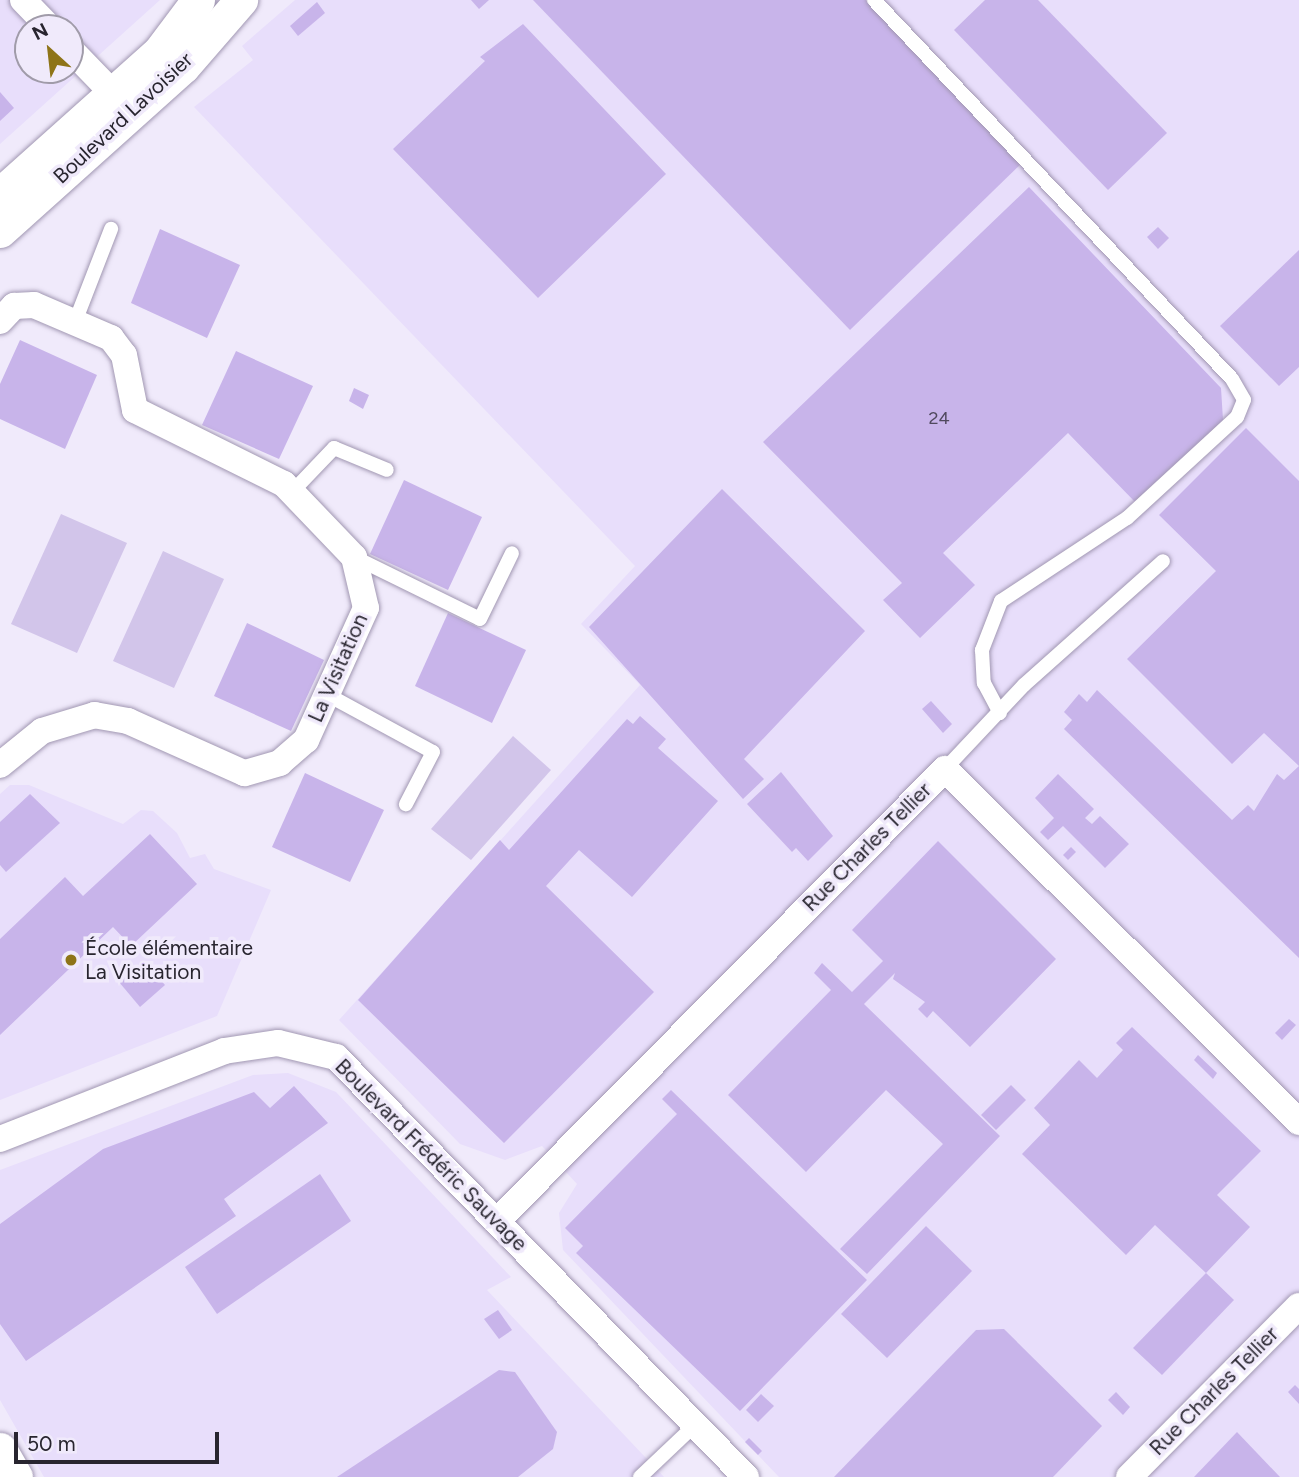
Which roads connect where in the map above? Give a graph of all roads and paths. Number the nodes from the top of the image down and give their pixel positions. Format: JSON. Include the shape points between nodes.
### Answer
{"nodes":[{"id":1,"x":23,"y":0,"type":"edge"},
{"id":2,"x":198,"y":0,"type":"edge"},
{"id":3,"x":240,"y":0,"type":"edge"},
{"id":4,"x":874,"y":0,"type":"edge"},
{"id":5,"x":36,"y":14,"type":"edge"},
{"id":6,"x":84,"y":64,"type":"edge"},
{"id":7,"x":122,"y":104,"type":"junction"},
{"id":8,"x":0,"y":194,"type":"edge"},
{"id":9,"x":111,"y":229,"type":"dead end"},
{"id":10,"x":0,"y":231,"type":"edge"},
{"id":11,"x":0,"y":321,"type":"edge"},
{"id":12,"x":75,"y":322,"type":"junction"},
{"id":13,"x":387,"y":470,"type":"dead end"},
{"id":14,"x":292,"y":492,"type":"junction"},
{"id":15,"x":512,"y":553,"type":"dead end"},
{"id":16,"x":354,"y":557,"type":"junction"},
{"id":17,"x":1163,"y":561,"type":"dead end"},
{"id":18,"x":328,"y":695,"type":"junction"},
{"id":19,"x":1000,"y":713,"type":"junction"},
{"id":20,"x":0,"y":765,"type":"edge"},
{"id":21,"x":945,"y":769,"type":"junction"},
{"id":22,"x":406,"y":804,"type":"dead end"},
{"id":23,"x":1299,"y":1122,"type":"edge"},
{"id":24,"x":0,"y":1139,"type":"edge"},
{"id":25,"x":497,"y":1221,"type":"junction"},
{"id":26,"x":1299,"y":1306,"type":"edge"},
{"id":27,"x":696,"y":1424,"type":"junction"},
{"id":28,"x":0,"y":1448,"type":"edge"},
{"id":29,"x":16,"y":1477,"type":"edge"},
{"id":30,"x":640,"y":1477,"type":"edge"},
{"id":31,"x":746,"y":1477,"type":"edge"},
{"id":32,"x":1129,"y":1477,"type":"edge"}],
"edges":[{"from":1,"to":5,"type":"street"},
{"from":2,"to":7,"type":"street","name":"Boulevard Lavoisier"},
{"from":3,"to":7,"type":"street","name":"Boulevard Lavoisier"},
{"from":4,"to":19,"type":"lane","via":[[1232,379],[1244,400],[1237,417],[1127,517],[1001,601],[982,650],[984,683]]},
{"from":6,"to":7,"type":"street"},
{"from":7,"to":8,"type":"street","name":"Boulevard Lavoisier"},
{"from":7,"to":10,"type":"street","name":"Boulevard Lavoisier"},
{"from":9,"to":12,"type":"lane"},
{"from":11,"to":12,"type":"street","via":[[14,306],[34,305]]},
{"from":12,"to":14,"type":"street","via":[[111,338],[124,355],[135,410],[271,474]]},
{"from":13,"to":14,"type":"lane","via":[[334,448]]},
{"from":14,"to":16,"type":"street"},
{"from":15,"to":16,"type":"lane","via":[[480,619]]},
{"from":16,"to":18,"type":"street","name":"La Visitation","via":[[366,608]]},
{"from":17,"to":19,"type":"lane"},
{"from":18,"to":20,"type":"street","name":"La Visitation","via":[[306,740],[280,763],[244,773],[128,721],[95,715],[42,731]]},
{"from":18,"to":22,"type":"lane","via":[[433,752]]},
{"from":19,"to":21,"type":"lane"},
{"from":21,"to":23,"type":"street","name":"Rue Charles Tellier"},
{"from":21,"to":25,"type":"street","name":"Rue Charles Tellier"},
{"from":24,"to":25,"type":"street","name":"Boulevard Frédéric Sauvage","via":[[224,1051],[303,1046],[336,1057]]},
{"from":25,"to":27,"type":"street","name":"Boulevard Frédéric Sauvage"},
{"from":26,"to":32,"type":"street","name":"Rue Charles Tellier"},
{"from":27,"to":30,"type":"lane"},
{"from":27,"to":31,"type":"street","name":"Boulevard Frédéric Sauvage"},
{"from":28,"to":29,"type":"street"}]}
